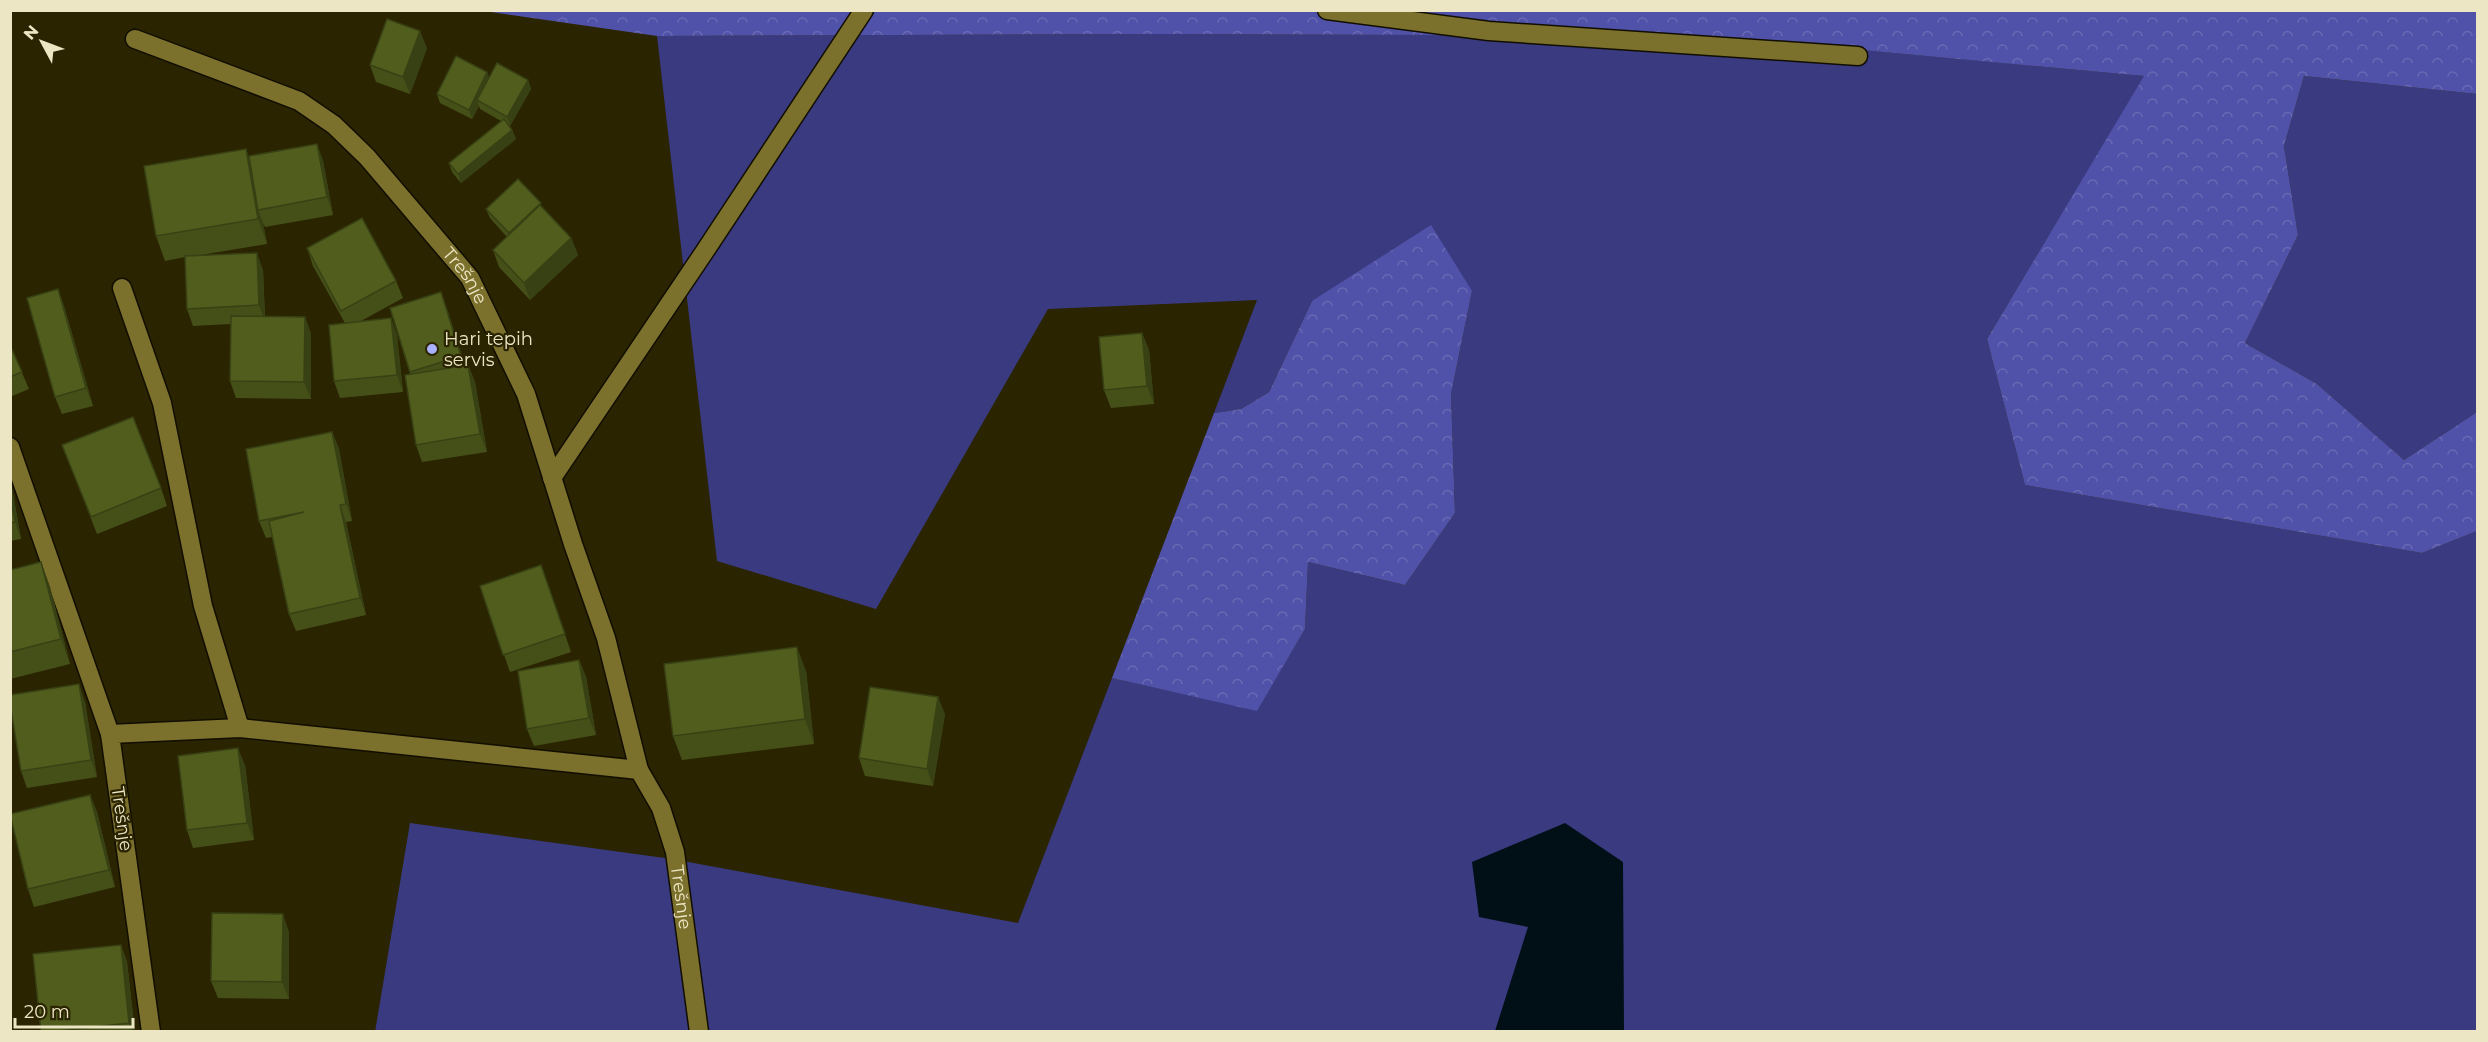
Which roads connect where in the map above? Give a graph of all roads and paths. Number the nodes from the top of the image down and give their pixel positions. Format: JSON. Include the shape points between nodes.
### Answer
{"nodes":[{"id":1,"x":864,"y":10,"type":"edge"},
{"id":2,"x":1327,"y":10,"type":"edge"},
{"id":3,"x":135,"y":39,"type":"dead end"},
{"id":4,"x":1857,"y":56,"type":"dead end"},
{"id":5,"x":122,"y":288,"type":"dead end"},
{"id":6,"x":10,"y":447,"type":"edge"},
{"id":7,"x":552,"y":478,"type":"junction"},
{"id":8,"x":240,"y":728,"type":"junction"},
{"id":9,"x":110,"y":734,"type":"junction"},
{"id":10,"x":639,"y":770,"type":"junction"},
{"id":11,"x":151,"y":1032,"type":"edge"},
{"id":12,"x":699,"y":1032,"type":"edge"}],
"edges":[{"from":1,"to":7,"type":"street"},
{"from":2,"to":4,"type":"street","via":[[1489,31]]},
{"from":3,"to":7,"type":"street","name":"Trešnje","via":[[299,101],[333,125],[367,157],[471,278],[525,394]]},
{"from":5,"to":8,"type":"street","via":[[162,403],[203,606]]},
{"from":6,"to":9,"type":"street","name":"Trešnje"},
{"from":7,"to":10,"type":"street","name":"Trešnje","via":[[606,638]]},
{"from":8,"to":9,"type":"street"},
{"from":8,"to":10,"type":"street"},
{"from":9,"to":11,"type":"street","name":"Trešnje"},
{"from":10,"to":12,"type":"street","name":"Trešnje","via":[[661,808],[675,852]]}]}
